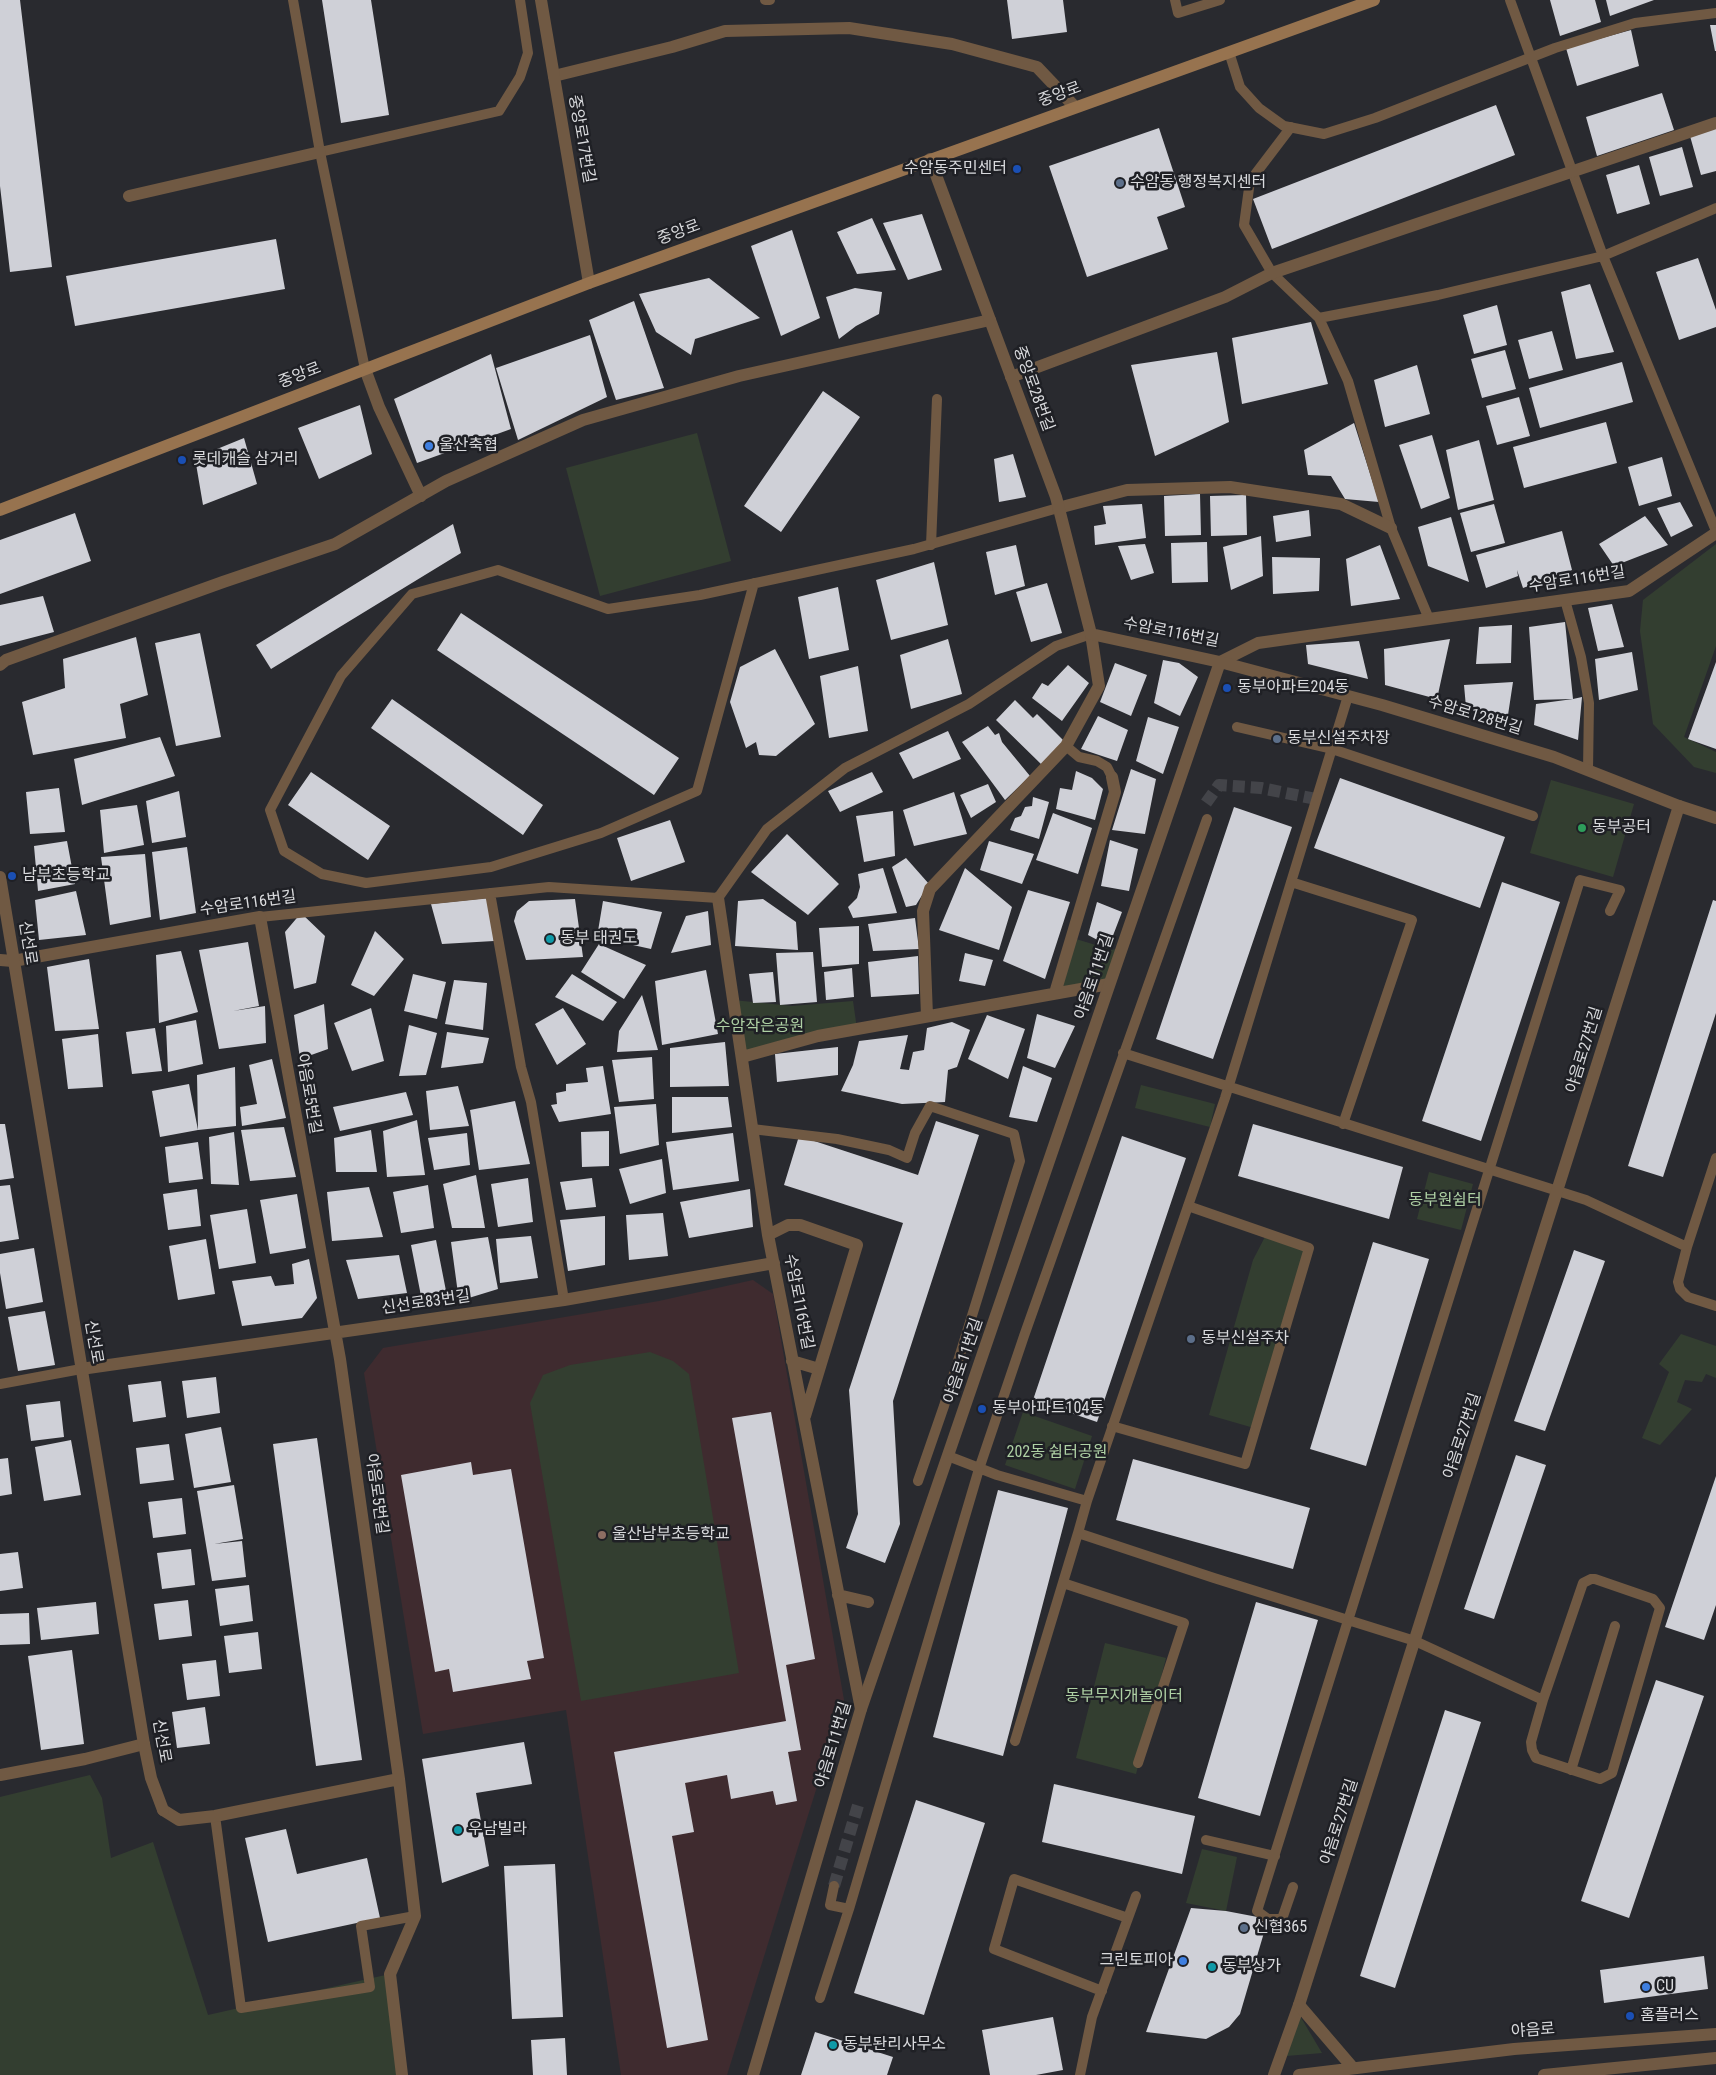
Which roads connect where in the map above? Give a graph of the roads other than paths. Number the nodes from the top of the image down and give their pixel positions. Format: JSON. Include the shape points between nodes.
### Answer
{"nodes":[{"id":1,"x":293,"y":0,"type":"edge"},
{"id":2,"x":520,"y":0,"type":"edge"},
{"id":3,"x":541,"y":0,"type":"edge"},
{"id":4,"x":766,"y":0,"type":"edge"},
{"id":5,"x":770,"y":0,"type":"edge"},
{"id":6,"x":1175,"y":0,"type":"edge"},
{"id":7,"x":1220,"y":0,"type":"edge"},
{"id":8,"x":1374,"y":0,"type":"edge"},
{"id":9,"x":1510,"y":0,"type":"edge"},
{"id":10,"x":1716,"y":13,"type":"edge"},
{"id":11,"x":1229,"y":52,"type":"junction"},
{"id":12,"x":1531,"y":59,"type":"junction"},
{"id":13,"x":554,"y":76,"type":"junction"},
{"id":14,"x":1075,"y":107,"type":"junction"},
{"id":15,"x":1716,"y":123,"type":"edge"},
{"id":16,"x":1291,"y":127,"type":"junction"},
{"id":17,"x":320,"y":152,"type":"junction"},
{"id":18,"x":930,"y":159,"type":"junction"},
{"id":19,"x":1573,"y":172,"type":"junction"},
{"id":20,"x":129,"y":196,"type":"dead end"},
{"id":21,"x":1716,"y":208,"type":"edge"},
{"id":22,"x":1603,"y":256,"type":"junction"},
{"id":23,"x":1272,"y":273,"type":"junction"},
{"id":24,"x":589,"y":283,"type":"junction"},
{"id":25,"x":1319,"y":318,"type":"junction"},
{"id":26,"x":990,"y":320,"type":"junction"},
{"id":27,"x":366,"y":368,"type":"junction"},
{"id":28,"x":1011,"y":377,"type":"junction"},
{"id":29,"x":937,"y":399,"type":"dead end"},
{"id":30,"x":421,"y":496,"type":"junction"},
{"id":31,"x":1058,"y":508,"type":"junction"},
{"id":32,"x":0,"y":510,"type":"edge"},
{"id":33,"x":1392,"y":528,"type":"junction"},
{"id":34,"x":1716,"y":532,"type":"edge"},
{"id":35,"x":931,"y":545,"type":"junction"},
{"id":36,"x":754,"y":583,"type":"junction"},
{"id":37,"x":1565,"y":600,"type":"junction"},
{"id":38,"x":1429,"y":619,"type":"junction"},
{"id":39,"x":1091,"y":634,"type":"junction"},
{"id":40,"x":1220,"y":662,"type":"junction"},
{"id":41,"x":0,"y":665,"type":"edge"},
{"id":42,"x":1348,"y":696,"type":"junction"},
{"id":43,"x":1237,"y":727,"type":"dead end"},
{"id":44,"x":1066,"y":746,"type":"junction"},
{"id":45,"x":1332,"y":748,"type":"junction"},
{"id":46,"x":1588,"y":770,"type":"junction"},
{"id":47,"x":1112,"y":777,"type":"joint"},
{"id":48,"x":1679,"y":806,"type":"junction"},
{"id":49,"x":1533,"y":816,"type":"dead end"},
{"id":50,"x":1207,"y":818,"type":"dead end"},
{"id":51,"x":1716,"y":818,"type":"edge"},
{"id":52,"x":0,"y":877,"type":"edge"},
{"id":53,"x":1291,"y":882,"type":"junction"},
{"id":54,"x":490,"y":893,"type":"junction"},
{"id":55,"x":718,"y":898,"type":"junction"},
{"id":56,"x":1610,"y":912,"type":"dead end"},
{"id":57,"x":260,"y":916,"type":"junction"},
{"id":58,"x":0,"y":938,"type":"edge"},
{"id":59,"x":0,"y":960,"type":"edge"},
{"id":60,"x":13,"y":961,"type":"junction"},
{"id":61,"x":1110,"y":984,"type":"junction"},
{"id":62,"x":1055,"y":993,"type":"junction"},
{"id":63,"x":927,"y":1016,"type":"junction"},
{"id":64,"x":1124,"y":1053,"type":"junction"},
{"id":65,"x":742,"y":1057,"type":"junction"},
{"id":66,"x":1228,"y":1087,"type":"junction"},
{"id":67,"x":1343,"y":1124,"type":"junction"},
{"id":68,"x":752,"y":1129,"type":"junction"},
{"id":69,"x":1716,"y":1158,"type":"edge"},
{"id":70,"x":1489,"y":1170,"type":"junction"},
{"id":71,"x":1557,"y":1192,"type":"junction"},
{"id":72,"x":1188,"y":1206,"type":"junction"},
{"id":73,"x":768,"y":1235,"type":"junction"},
{"id":74,"x":1687,"y":1247,"type":"junction"},
{"id":75,"x":774,"y":1262,"type":"junction"},
{"id":76,"x":564,"y":1300,"type":"junction"},
{"id":77,"x":1716,"y":1306,"type":"edge"},
{"id":78,"x":336,"y":1332,"type":"junction"},
{"id":79,"x":792,"y":1361,"type":"junction"},
{"id":80,"x":81,"y":1369,"type":"junction"},
{"id":81,"x":819,"y":1369,"type":"junction"},
{"id":82,"x":0,"y":1384,"type":"edge"},
{"id":83,"x":804,"y":1418,"type":"junction"},
{"id":84,"x":1112,"y":1426,"type":"junction"},
{"id":85,"x":948,"y":1456,"type":"junction"},
{"id":86,"x":979,"y":1469,"type":"junction"},
{"id":87,"x":918,"y":1481,"type":"dead end"},
{"id":88,"x":1087,"y":1501,"type":"junction"},
{"id":89,"x":1078,"y":1533,"type":"junction"},
{"id":90,"x":1063,"y":1583,"type":"junction"},
{"id":91,"x":838,"y":1595,"type":"junction"},
{"id":92,"x":868,"y":1602,"type":"dead end"},
{"id":93,"x":1348,"y":1620,"type":"junction"},
{"id":94,"x":1615,"y":1626,"type":"dead end"},
{"id":95,"x":1415,"y":1640,"type":"junction"},
{"id":96,"x":1543,"y":1700,"type":"junction"},
{"id":97,"x":861,"y":1709,"type":"junction"},
{"id":98,"x":1015,"y":1740,"type":"dead end"},
{"id":99,"x":144,"y":1744,"type":"junction"},
{"id":100,"x":1138,"y":1762,"type":"dead end"},
{"id":101,"x":1571,"y":1770,"type":"junction"},
{"id":102,"x":0,"y":1775,"type":"edge"},
{"id":103,"x":399,"y":1779,"type":"junction"},
{"id":104,"x":215,"y":1816,"type":"junction"},
{"id":105,"x":1206,"y":1840,"type":"dead end"},
{"id":106,"x":1275,"y":1856,"type":"junction"},
{"id":107,"x":834,"y":1886,"type":"tunnel mouth"},
{"id":108,"x":1292,"y":1887,"type":"dead end"},
{"id":109,"x":1136,"y":1896,"type":"dead end"},
{"id":110,"x":849,"y":1910,"type":"junction"},
{"id":111,"x":415,"y":1916,"type":"junction"},
{"id":112,"x":1128,"y":1918,"type":"junction"},
{"id":113,"x":1102,"y":1991,"type":"junction"},
{"id":114,"x":820,"y":1998,"type":"dead end"},
{"id":115,"x":1299,"y":2005,"type":"junction"},
{"id":116,"x":1716,"y":2034,"type":"edge"},
{"id":117,"x":1716,"y":2058,"type":"edge"},
{"id":118,"x":1352,"y":2068,"type":"junction"},
{"id":119,"x":402,"y":2075,"type":"edge"},
{"id":120,"x":753,"y":2075,"type":"edge"},
{"id":121,"x":1080,"y":2075,"type":"edge"},
{"id":122,"x":1274,"y":2075,"type":"edge"},
{"id":123,"x":1299,"y":2075,"type":"edge"},
{"id":124,"x":1544,"y":2075,"type":"edge"}],
"edges":[{"from":1,"to":17,"type":"lane"},
{"from":2,"to":17,"type":"lane","via":[[528,53],[520,77],[498,111]]},
{"from":3,"to":13,"type":"street","name":"중앙로17번길"},
{"from":4,"to":5,"type":"lane"},
{"from":6,"to":7,"type":"lane","via":[[1178,13]]},
{"from":8,"to":11,"type":"main road","name":"중앙로"},
{"from":9,"to":12,"type":"lane"},
{"from":10,"to":12,"type":"lane","via":[[1635,23],[1555,48]]},
{"from":11,"to":14,"type":"main road","name":"중앙로"},
{"from":11,"to":16,"type":"lane","via":[[1240,87],[1259,108],[1284,126]]},
{"from":12,"to":16,"type":"lane","via":[[1324,134]]},
{"from":12,"to":19,"type":"lane"},
{"from":13,"to":14,"type":"street","via":[[725,31],[849,28],[952,44],[1037,67]]},
{"from":13,"to":24,"type":"street","name":"중앙로17번길"},
{"from":14,"to":18,"type":"main road","name":"중앙로"},
{"from":15,"to":19,"type":"street"},
{"from":16,"to":23,"type":"lane","via":[[1250,181],[1244,225]]},
{"from":17,"to":20,"type":"street"},
{"from":17,"to":27,"type":"lane"},
{"from":18,"to":24,"type":"main road","name":"중앙로"},
{"from":18,"to":26,"type":"street","name":"중앙로28번길"},
{"from":19,"to":22,"type":"lane"},
{"from":19,"to":23,"type":"street"},
{"from":21,"to":22,"type":"lane"},
{"from":22,"to":25,"type":"lane","via":[[1438,295]]},
{"from":22,"to":34,"type":"lane"},
{"from":23,"to":25,"type":"lane"},
{"from":23,"to":28,"type":"street","via":[[1225,297]]},
{"from":24,"to":27,"type":"main road","name":"중앙로"},
{"from":25,"to":33,"type":"lane","via":[[1348,381]]},
{"from":26,"to":28,"type":"street","name":"중앙로28번길"},
{"from":26,"to":30,"type":"street","via":[[739,376],[583,420]]},
{"from":27,"to":30,"type":"street","via":[[379,407]]},
{"from":27,"to":32,"type":"main road","name":"중앙로"},
{"from":28,"to":31,"type":"street","name":"중앙로28번길"},
{"from":29,"to":35,"type":"lane"},
{"from":30,"to":41,"type":"street","via":[[335,544],[205,588],[6,660]]},
{"from":31,"to":33,"type":"street","via":[[1127,490],[1230,487],[1341,504]]},
{"from":31,"to":35,"type":"lane"},
{"from":31,"to":39,"type":"street","name":"중앙로28번길"},
{"from":33,"to":38,"type":"lane"},
{"from":34,"to":37,"type":"street","name":"수암로116번길","via":[[1629,591]]},
{"from":35,"to":36,"type":"lane"},
{"from":36,"to":36,"type":"lane","via":[[700,595],[608,608],[498,570],[412,594],[341,676],[270,810],[284,851],[322,874],[366,883],[492,867],[601,833],[697,791]]},
{"from":37,"to":38,"type":"street","name":"수암로116번길"},
{"from":37,"to":46,"type":"lane","via":[[1582,657],[1589,703]]},
{"from":38,"to":40,"type":"street","name":"수암로116번길","via":[[1258,643]]},
{"from":39,"to":40,"type":"street","name":"수암로116번길"},
{"from":39,"to":44,"type":"street","name":"중앙로28번길","via":[[1099,686]]},
{"from":39,"to":55,"type":"lane","via":[[1056,646],[969,704],[845,768],[767,829]]},
{"from":40,"to":42,"type":"street","name":"수암로128번길"},
{"from":40,"to":61,"type":"street","name":"야음로11번길"},
{"from":42,"to":45,"type":"lane"},
{"from":42,"to":46,"type":"street","name":"수암로128번길"},
{"from":43,"to":45,"type":"lane"},
{"from":44,"to":47,"type":"lane","via":[[1079,757],[1107,767]]},
{"from":44,"to":63,"type":"street","name":"중앙로28번길","via":[[930,889],[923,911]]},
{"from":45,"to":49,"type":"lane"},
{"from":45,"to":53,"type":"lane"},
{"from":46,"to":48,"type":"street","name":"수암로128번길"},
{"from":47,"to":62,"type":"street","via":[[1114,798]]},
{"from":48,"to":51,"type":"street","name":"수암로128번길"},
{"from":48,"to":71,"type":"street","name":"야음로27번길"},
{"from":50,"to":64,"type":"lane"},
{"from":52,"to":60,"type":"street","name":"신선로"},
{"from":53,"to":66,"type":"lane"},
{"from":53,"to":67,"type":"lane","via":[[1412,920]]},
{"from":54,"to":55,"type":"lane","name":"수암로116번길","via":[[549,887]]},
{"from":54,"to":57,"type":"lane","name":"수암로116번길"},
{"from":54,"to":76,"type":"lane","via":[[521,1067],[531,1102]]},
{"from":55,"to":65,"type":"street","name":"수암로116번길"},
{"from":56,"to":70,"type":"lane","via":[[1620,890],[1580,880]]},
{"from":57,"to":60,"type":"street","name":"수암로116번길"},
{"from":57,"to":78,"type":"street","name":"야음로5번길"},
{"from":58,"to":60,"type":"street"},
{"from":59,"to":60,"type":"street","name":"수암로116번길"},
{"from":60,"to":80,"type":"street","name":"신선로"},
{"from":61,"to":62,"type":"street"},
{"from":61,"to":85,"type":"street","name":"야음로11번길"},
{"from":62,"to":63,"type":"street"},
{"from":63,"to":65,"type":"street","via":[[818,1036]]},
{"from":64,"to":66,"type":"lane"},
{"from":64,"to":86,"type":"lane"},
{"from":65,"to":68,"type":"street","name":"수암로116번길"},
{"from":66,"to":67,"type":"lane"},
{"from":66,"to":72,"type":"lane"},
{"from":67,"to":70,"type":"lane"},
{"from":68,"to":73,"type":"street","name":"수암로116번길"},
{"from":68,"to":87,"type":"lane","via":[[837,1139],[889,1150],[907,1158],[930,1106],[1014,1134],[1020,1161]]},
{"from":69,"to":74,"type":"lane"},
{"from":70,"to":71,"type":"lane"},
{"from":70,"to":93,"type":"lane"},
{"from":71,"to":74,"type":"lane","via":[[1586,1200]]},
{"from":71,"to":95,"type":"street","name":"야음로27번길"},
{"from":72,"to":84,"type":"lane"},
{"from":72,"to":84,"type":"lane","via":[[1309,1248],[1245,1464]]},
{"from":73,"to":75,"type":"street","name":"수암로116번길"},
{"from":73,"to":81,"type":"street","via":[[788,1225],[800,1225],[857,1245]]},
{"from":74,"to":77,"type":"lane","via":[[1678,1282],[1680,1289],[1688,1297]]},
{"from":75,"to":76,"type":"street","name":"신선로83번길"},
{"from":75,"to":79,"type":"street","name":"수암로116번길"},
{"from":76,"to":78,"type":"street","name":"신선로83번길"},
{"from":78,"to":80,"type":"street","name":"신선로83번길"},
{"from":78,"to":103,"type":"street","name":"야음로5번길"},
{"from":79,"to":81,"type":"street"},
{"from":79,"to":83,"type":"street","name":"수암로116번길"},
{"from":80,"to":82,"type":"lane"},
{"from":80,"to":99,"type":"street","name":"신선로"},
{"from":81,"to":83,"type":"street"},
{"from":83,"to":91,"type":"street","name":"수암로116번길"},
{"from":84,"to":88,"type":"lane"},
{"from":85,"to":86,"type":"lane"},
{"from":85,"to":97,"type":"street","name":"야음로11번길"},
{"from":86,"to":88,"type":"lane"},
{"from":86,"to":110,"type":"lane"},
{"from":88,"to":89,"type":"lane"},
{"from":89,"to":90,"type":"lane"},
{"from":89,"to":93,"type":"lane"},
{"from":90,"to":98,"type":"lane"},
{"from":90,"to":100,"type":"lane","via":[[1184,1623]]},
{"from":91,"to":92,"type":"street"},
{"from":91,"to":97,"type":"street","name":"수암로116번길"},
{"from":93,"to":95,"type":"lane"},
{"from":93,"to":106,"type":"lane"},
{"from":94,"to":101,"type":"lane"},
{"from":95,"to":96,"type":"lane"},
{"from":95,"to":115,"type":"street","name":"야음로27번길"},
{"from":96,"to":101,"type":"lane","via":[[1531,1742],[1534,1755]]},
{"from":96,"to":101,"type":"lane","via":[[1583,1584],[1595,1579],[1656,1601],[1659,1612],[1612,1773],[1600,1779]]},
{"from":97,"to":120,"type":"street","name":"야음로11번길"},
{"from":99,"to":102,"type":"street"},
{"from":99,"to":104,"type":"street","name":"신선로","via":[[151,1778],[163,1810],[179,1820]]},
{"from":103,"to":104,"type":"street"},
{"from":103,"to":111,"type":"street","name":"야음로5번길"},
{"from":104,"to":111,"type":"lane","via":[[241,2008],[370,1987],[361,1926]]},
{"from":105,"to":106,"type":"lane"},
{"from":106,"to":108,"type":"lane","via":[[1257,1911],[1268,1919],[1282,1919]]},
{"from":107,"to":110,"type":"lane","via":[[830,1905]]},
{"from":109,"to":112,"type":"lane"},
{"from":110,"to":114,"type":"lane"},
{"from":111,"to":119,"type":"street","name":"야음로5번길","via":[[390,1974]]},
{"from":112,"to":113,"type":"lane"},
{"from":112,"to":113,"type":"lane","via":[[1014,1879],[994,1949]]},
{"from":113,"to":121,"type":"lane","via":[[1092,2017]]},
{"from":115,"to":118,"type":"street"},
{"from":115,"to":122,"type":"street","name":"야음로27번길"},
{"from":116,"to":118,"type":"street","name":"야음로","via":[[1514,2049]]},
{"from":117,"to":124,"type":"street"},
{"from":118,"to":123,"type":"street","name":"야음로"}]}
